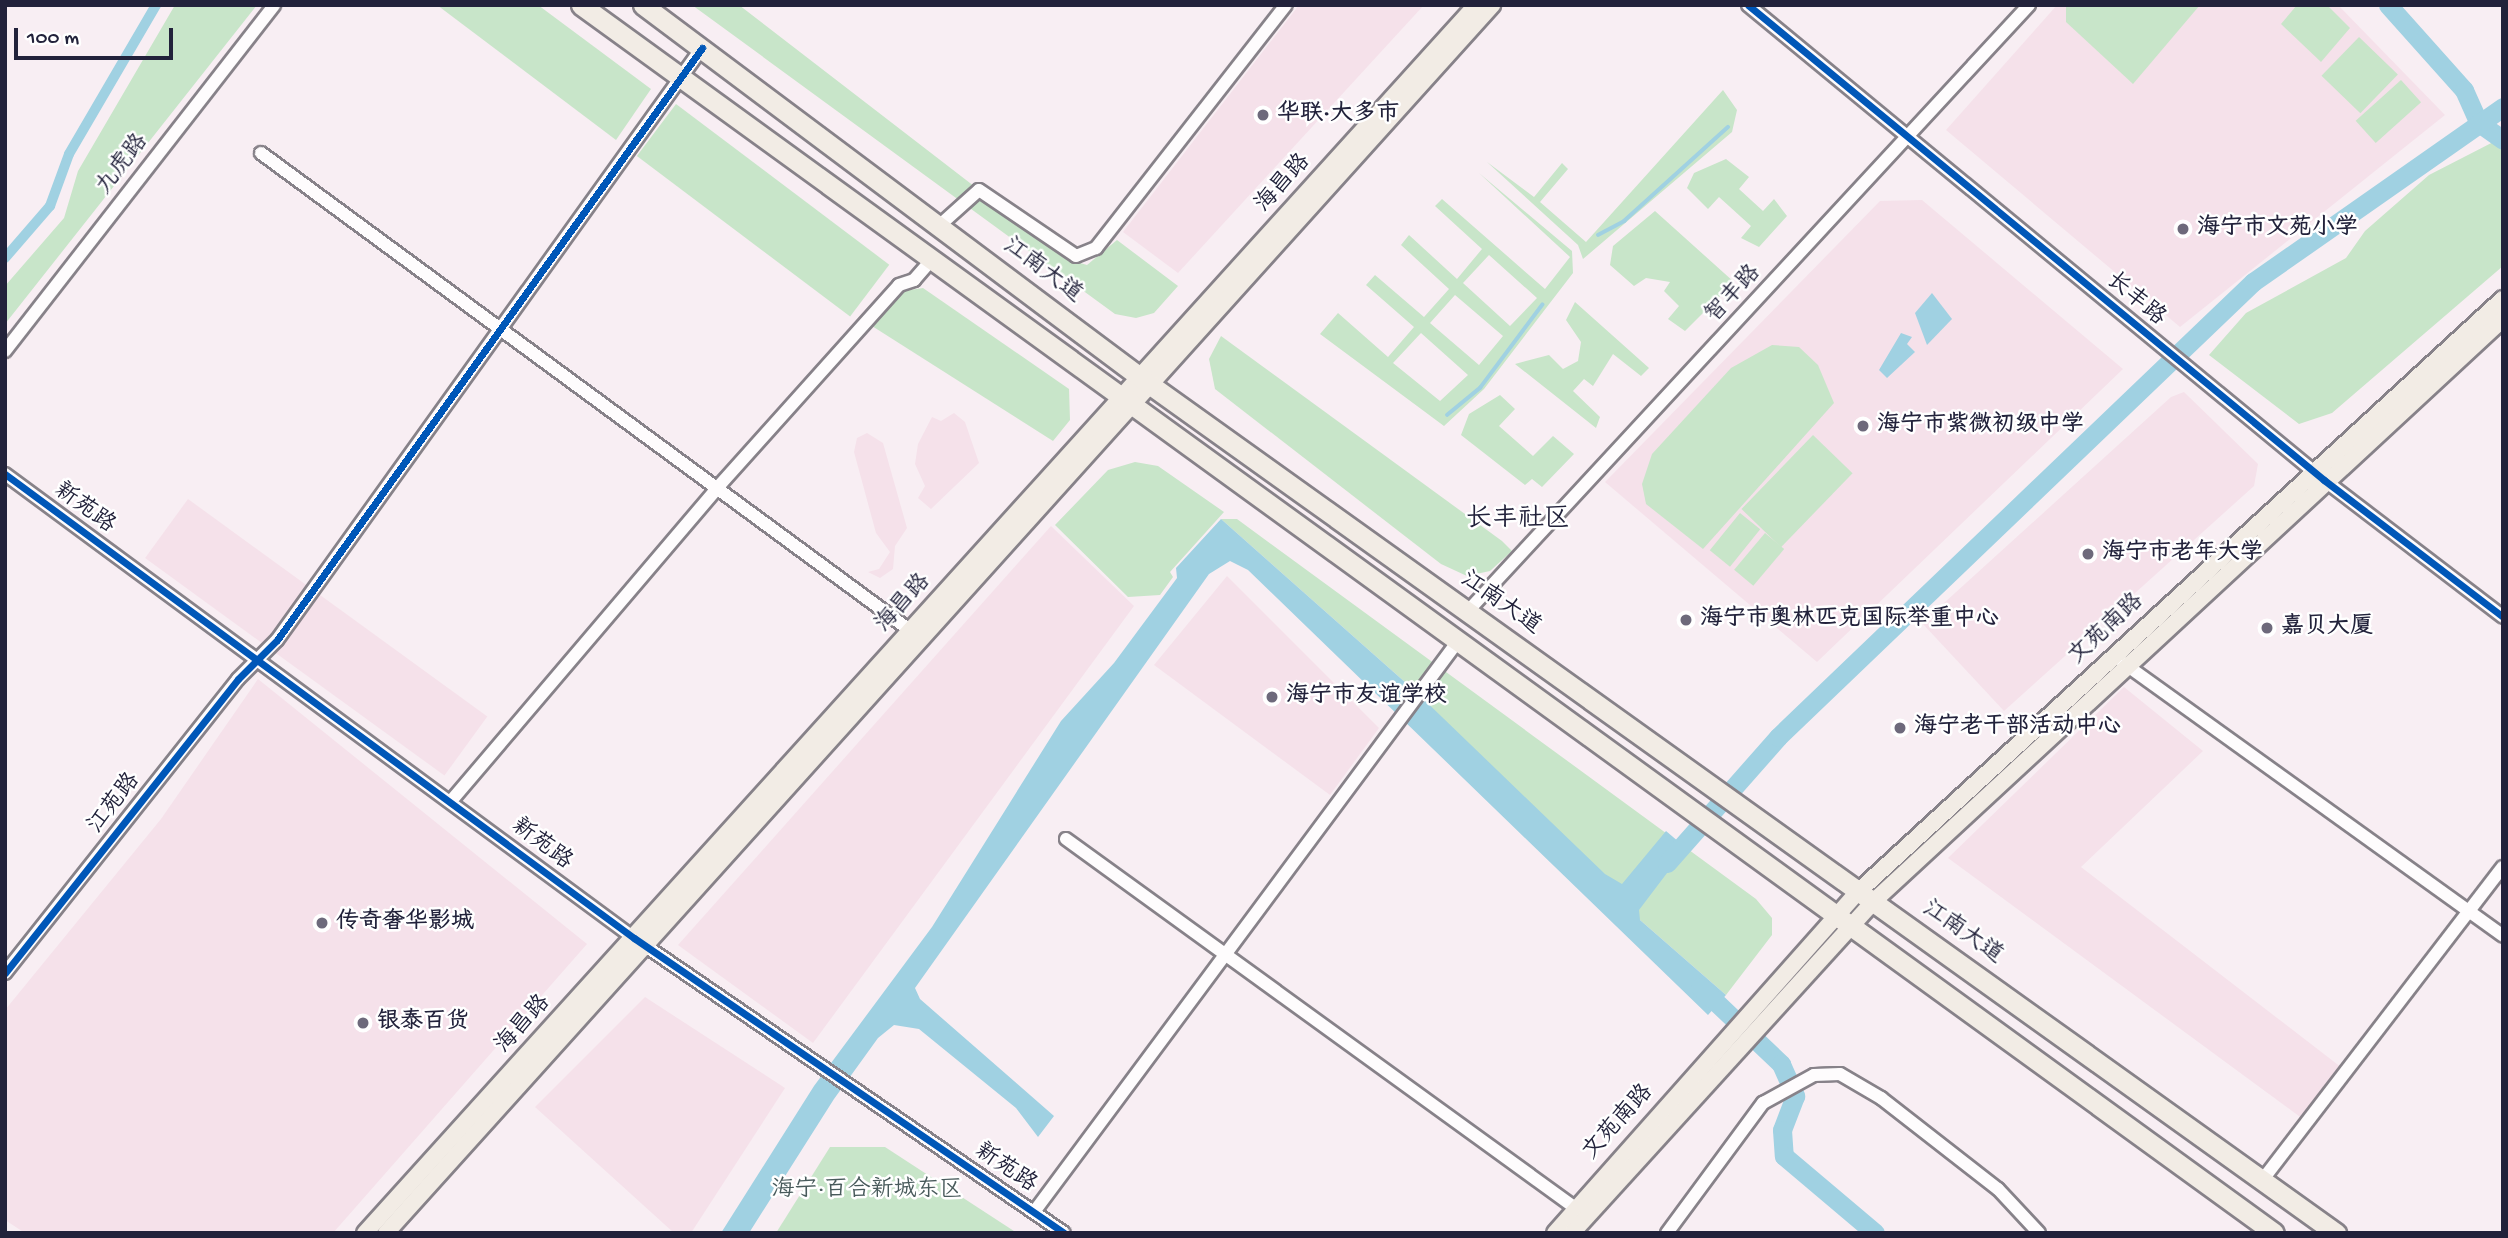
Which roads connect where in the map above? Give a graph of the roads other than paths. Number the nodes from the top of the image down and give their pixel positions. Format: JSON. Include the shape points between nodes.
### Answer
{"nodes":[{"id":1,"x":274,"y":5,"type":"edge"},
{"id":2,"x":581,"y":5,"type":"edge"},
{"id":3,"x":643,"y":5,"type":"edge"},
{"id":4,"x":1286,"y":5,"type":"edge"},
{"id":5,"x":1476,"y":5,"type":"edge"},
{"id":6,"x":1492,"y":5,"type":"edge"},
{"id":7,"x":1748,"y":5,"type":"edge"},
{"id":8,"x":2029,"y":5,"type":"edge"},
{"id":9,"x":702,"y":48,"type":"junction"},
{"id":10,"x":681,"y":77,"type":"junction"},
{"id":11,"x":1910,"y":137,"type":"junction"},
{"id":12,"x":261,"y":153,"type":"dead end"},
{"id":13,"x":940,"y":225,"type":"junction"},
{"id":14,"x":933,"y":258,"type":"junction"},
{"id":15,"x":2503,"y":299,"type":"edge"},
{"id":16,"x":2503,"y":319,"type":"edge"},
{"id":17,"x":501,"y":328,"type":"junction"},
{"id":18,"x":5,"y":351,"type":"edge"},
{"id":19,"x":1147,"y":380,"type":"junction"},
{"id":20,"x":1127,"y":403,"type":"junction"},
{"id":21,"x":5,"y":474,"type":"edge"},
{"id":22,"x":2319,"y":474,"type":"junction"},
{"id":23,"x":718,"y":486,"type":"junction"},
{"id":24,"x":1468,"y":611,"type":"junction"},
{"id":25,"x":2503,"y":617,"type":"edge"},
{"id":26,"x":916,"y":635,"type":"junction"},
{"id":27,"x":1458,"y":640,"type":"junction"},
{"id":28,"x":2113,"y":655,"type":"junction"},
{"id":29,"x":255,"y":659,"type":"junction"},
{"id":30,"x":2127,"y":665,"type":"junction"},
{"id":31,"x":451,"y":801,"type":"junction"},
{"id":32,"x":1066,"y":839,"type":"dead end"},
{"id":33,"x":2503,"y":867,"type":"edge"},
{"id":34,"x":1867,"y":895,"type":"junction"},
{"id":35,"x":2470,"y":911,"type":"junction"},
{"id":36,"x":1849,"y":919,"type":"junction"},
{"id":37,"x":2503,"y":936,"type":"edge"},
{"id":38,"x":639,"y":942,"type":"junction"},
{"id":39,"x":1227,"y":956,"type":"junction"},
{"id":40,"x":5,"y":973,"type":"edge"},
{"id":41,"x":1761,"y":1013,"type":"junction"},
{"id":42,"x":2264,"y":1178,"type":"junction"},
{"id":43,"x":1574,"y":1207,"type":"junction"},
{"id":44,"x":1034,"y":1212,"type":"junction"},
{"id":45,"x":365,"y":1233,"type":"edge"},
{"id":46,"x":386,"y":1233,"type":"edge"},
{"id":47,"x":1064,"y":1233,"type":"edge"},
{"id":48,"x":1555,"y":1233,"type":"edge"},
{"id":49,"x":1572,"y":1233,"type":"edge"},
{"id":50,"x":1667,"y":1233,"type":"edge"},
{"id":51,"x":2039,"y":1233,"type":"edge"},
{"id":52,"x":2274,"y":1233,"type":"edge"},
{"id":53,"x":2336,"y":1233,"type":"edge"}],
"edges":[{"from":1,"to":18,"type":"street","name":"九虎路"},
{"from":2,"to":10,"type":"highway"},
{"from":3,"to":9,"type":"highway","name":"江南大道"},
{"from":4,"to":13,"type":"street","via":[[1096,248],[1076,256],[979,190]]},
{"from":5,"to":19,"type":"main road","name":"海昌路"},
{"from":6,"to":19,"type":"main road","name":"海昌路"},
{"from":7,"to":11,"type":"street","name":"长丰路"},
{"from":8,"to":11,"type":"street","name":"智丰路"},
{"from":9,"to":10,"type":"street","name":"江苑路"},
{"from":9,"to":13,"type":"highway","name":"江南大道"},
{"from":10,"to":14,"type":"highway"},
{"from":10,"to":17,"type":"street","name":"江苑路"},
{"from":11,"to":22,"type":"street","name":"长丰路"},
{"from":11,"to":24,"type":"street","name":"智丰路"},
{"from":12,"to":17,"type":"street"},
{"from":13,"to":19,"type":"highway","name":"江南大道"},
{"from":14,"to":20,"type":"highway"},
{"from":14,"to":23,"type":"street","via":[[914,280],[899,285]]},
{"from":15,"to":22,"type":"main road","name":"文苑南路"},
{"from":16,"to":22,"type":"main road","name":"文苑南路"},
{"from":17,"to":23,"type":"street"},
{"from":17,"to":29,"type":"street","name":"江苑路","via":[[277,640]]},
{"from":19,"to":20,"type":"main road","name":"海昌路"},
{"from":19,"to":24,"type":"highway","name":"江南大道"},
{"from":20,"to":26,"type":"main road","name":"海昌路"},
{"from":20,"to":27,"type":"highway"},
{"from":21,"to":29,"type":"street","name":"新苑路"},
{"from":22,"to":25,"type":"street","name":"长丰路"},
{"from":22,"to":28,"type":"main road","name":"文苑南路"},
{"from":22,"to":30,"type":"main road","name":"文苑南路"},
{"from":23,"to":26,"type":"street"},
{"from":23,"to":31,"type":"street"},
{"from":24,"to":34,"type":"highway","name":"江南大道"},
{"from":26,"to":38,"type":"main road","name":"海昌路"},
{"from":27,"to":36,"type":"highway"},
{"from":27,"to":39,"type":"street"},
{"from":28,"to":30,"type":"street"},
{"from":28,"to":34,"type":"main road","name":"文苑南路"},
{"from":29,"to":31,"type":"street","name":"新苑路"},
{"from":29,"to":40,"type":"street","name":"江苑路"},
{"from":30,"to":34,"type":"main road","name":"文苑南路"},
{"from":30,"to":35,"type":"street"},
{"from":31,"to":38,"type":"street","name":"新苑路"},
{"from":32,"to":39,"type":"street"},
{"from":33,"to":35,"type":"street"},
{"from":34,"to":36,"type":"main road","name":"文苑南路"},
{"from":34,"to":42,"type":"highway","name":"江南大道"},
{"from":35,"to":37,"type":"street"},
{"from":35,"to":42,"type":"street"},
{"from":36,"to":41,"type":"main road","name":"文苑南路"},
{"from":36,"to":52,"type":"highway"},
{"from":38,"to":44,"type":"street","name":"新苑路"},
{"from":38,"to":45,"type":"main road","name":"海昌路"},
{"from":38,"to":46,"type":"main road","name":"海昌路"},
{"from":39,"to":43,"type":"street"},
{"from":39,"to":44,"type":"street"},
{"from":41,"to":43,"type":"main road","name":"文苑南路","via":[[1720,1045]]},
{"from":41,"to":49,"type":"main road","name":"文苑南路","via":[[1735,1052]]},
{"from":42,"to":53,"type":"highway","name":"江南大道"},
{"from":43,"to":48,"type":"main road","name":"文苑南路"},
{"from":44,"to":47,"type":"street","name":"新苑路"},
{"from":50,"to":51,"type":"street","via":[[1771,1098],[1812,1077],[1840,1074],[1881,1098],[1998,1189]]}]}
